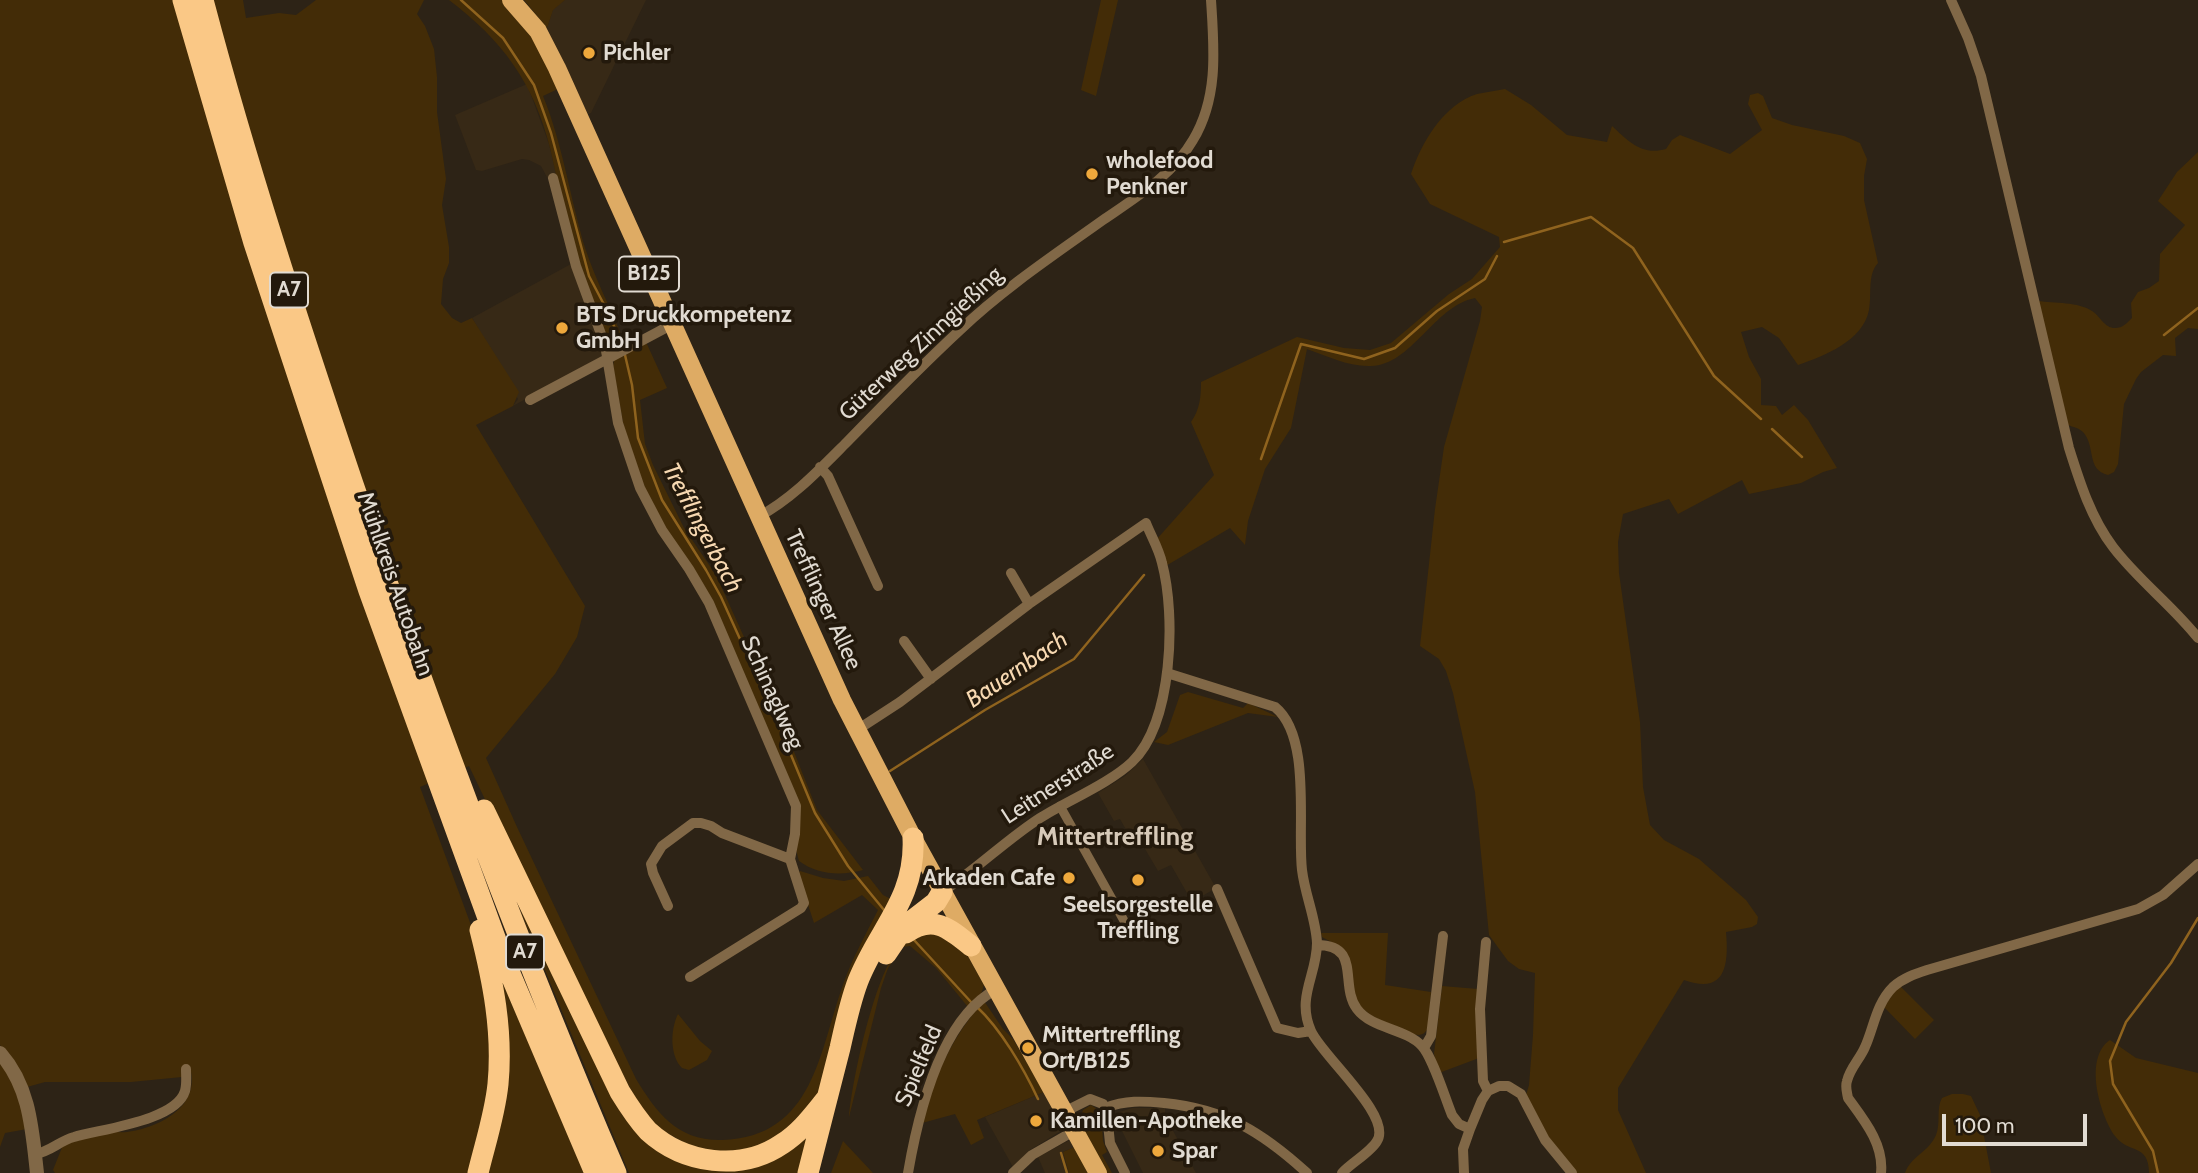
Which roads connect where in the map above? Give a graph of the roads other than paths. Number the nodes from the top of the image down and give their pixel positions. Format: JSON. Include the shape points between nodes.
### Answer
{"nodes":[{"id":1,"x":183,"y":0,"type":"edge"},
{"id":2,"x":203,"y":0,"type":"edge"},
{"id":3,"x":511,"y":0,"type":"edge"},
{"id":4,"x":1211,"y":0,"type":"edge"},
{"id":5,"x":1951,"y":0,"type":"edge"},
{"id":6,"x":553,"y":178,"type":"dead end"},
{"id":7,"x":671,"y":325,"type":"junction"},
{"id":8,"x":611,"y":356,"type":"junction"},
{"id":9,"x":530,"y":400,"type":"dead end"},
{"id":10,"x":820,"y":467,"type":"junction"},
{"id":11,"x":761,"y":515,"type":"junction"},
{"id":12,"x":1011,"y":573,"type":"dead end"},
{"id":13,"x":878,"y":586,"type":"dead end"},
{"id":14,"x":1029,"y":604,"type":"junction"},
{"id":15,"x":2198,"y":638,"type":"edge"},
{"id":16,"x":904,"y":641,"type":"dead end"},
{"id":17,"x":1167,"y":673,"type":"junction"},
{"id":18,"x":931,"y":678,"type":"junction"},
{"id":19,"x":440,"y":728,"type":"junction"},
{"id":20,"x":857,"y":730,"type":"junction"},
{"id":21,"x":1060,"y":806,"type":"junction"},
{"id":22,"x":913,"y":838,"type":"junction"},
{"id":23,"x":790,"y":859,"type":"junction"},
{"id":24,"x":2198,"y":864,"type":"edge"},
{"id":25,"x":468,"y":866,"type":"junction"},
{"id":26,"x":1217,"y":889,"type":"dead end"},
{"id":27,"x":942,"y":892,"type":"junction"},
{"id":28,"x":668,"y":906,"type":"dead end"},
{"id":29,"x":896,"y":911,"type":"junction"},
{"id":30,"x":1132,"y":935,"type":"dead end"},
{"id":31,"x":1443,"y":936,"type":"dead end"},
{"id":32,"x":1486,"y":942,"type":"dead end"},
{"id":33,"x":1317,"y":945,"type":"junction"},
{"id":34,"x":971,"y":946,"type":"junction"},
{"id":35,"x":889,"y":949,"type":"junction"},
{"id":36,"x":690,"y":977,"type":"dead end"},
{"id":37,"x":989,"y":994,"type":"junction"},
{"id":38,"x":1311,"y":1031,"type":"junction"},
{"id":39,"x":1424,"y":1048,"type":"junction"},
{"id":40,"x":0,"y":1053,"type":"edge"},
{"id":41,"x":186,"y":1069,"type":"dead end"},
{"id":42,"x":1488,"y":1091,"type":"junction"},
{"id":43,"x":827,"y":1098,"type":"junction"},
{"id":44,"x":1105,"y":1108,"type":"junction"},
{"id":45,"x":1064,"y":1112,"type":"junction"},
{"id":46,"x":1470,"y":1129,"type":"junction"},
{"id":47,"x":1074,"y":1131,"type":"junction"},
{"id":48,"x":35,"y":1154,"type":"junction"},
{"id":49,"x":37,"y":1173,"type":"edge"},
{"id":50,"x":478,"y":1173,"type":"edge"},
{"id":51,"x":596,"y":1173,"type":"edge"},
{"id":52,"x":616,"y":1173,"type":"edge"},
{"id":53,"x":808,"y":1173,"type":"edge"},
{"id":54,"x":822,"y":1173,"type":"edge"},
{"id":55,"x":908,"y":1173,"type":"edge"},
{"id":56,"x":1013,"y":1173,"type":"edge"},
{"id":57,"x":1098,"y":1173,"type":"edge"},
{"id":58,"x":1125,"y":1173,"type":"edge"},
{"id":59,"x":1307,"y":1173,"type":"edge"},
{"id":60,"x":1342,"y":1173,"type":"edge"},
{"id":61,"x":1464,"y":1173,"type":"edge"},
{"id":62,"x":1572,"y":1173,"type":"edge"},
{"id":63,"x":1881,"y":1173,"type":"edge"}],
"edges":[{"from":1,"to":25,"type":"highway","name":"Mühlkreis Autobahn","number":"A7","via":[[305,403]]},
{"from":2,"to":19,"type":"highway","name":"Mühlkreis Autobahn","number":"A7","via":[[296,313]]},
{"from":3,"to":7,"type":"main road","name":"Trefflinger Allee","number":"B125","via":[[538,31],[557,68]]},
{"from":4,"to":10,"type":"street","name":"Güterweg Zinngießing","via":[[1214,60],[1209,103],[1203,122],[1176,163],[983,310]]},
{"from":5,"to":15,"type":"street","via":[[1981,76],[2069,449],[2090,508],[2124,561]]},
{"from":6,"to":8,"type":"street","name":"Schinaglweg","via":[[569,242]]},
{"from":7,"to":8,"type":"street"},
{"from":7,"to":11,"type":"main road","name":"Trefflinger Allee","number":"B125"},
{"from":8,"to":9,"type":"street"},
{"from":8,"to":23,"type":"street","name":"Schinaglweg","via":[[621,434],[640,488],[709,604],[792,792],[797,819]]},
{"from":10,"to":11,"type":"street","name":"Güterweg Zinngießing","via":[[785,500]]},
{"from":10,"to":13,"type":"street"},
{"from":11,"to":20,"type":"main road","name":"Trefflinger Allee","number":"B125"},
{"from":12,"to":14,"type":"street"},
{"from":14,"to":17,"type":"street","name":"Leitnerstraße","via":[[1146,523],[1162,562],[1168,603]]},
{"from":14,"to":18,"type":"street"},
{"from":16,"to":18,"type":"street"},
{"from":17,"to":21,"type":"street","name":"Leitnerstraße","via":[[1141,752],[1122,771]]},
{"from":17,"to":33,"type":"street","via":[[1279,711],[1290,727],[1300,781],[1303,873]]},
{"from":18,"to":20,"type":"street"},
{"from":19,"to":43,"type":"highway","via":[[620,1092],[647,1129],[680,1152],[698,1158],[750,1158],[793,1136]]},
{"from":19,"to":52,"type":"highway","name":"Mühlkreis Autobahn","number":"A7","via":[[509,914]]},
{"from":20,"to":22,"type":"main road","name":"Trefflinger Allee","number":"B125"},
{"from":21,"to":27,"type":"street","name":"Leitnerstraße"},
{"from":21,"to":30,"type":"street"},
{"from":22,"to":27,"type":"main road","name":"Trefflinger Allee","number":"B125"},
{"from":22,"to":29,"type":"highway","via":[[909,883]]},
{"from":23,"to":28,"type":"street","via":[[693,823],[662,846],[652,864]]},
{"from":23,"to":36,"type":"street","via":[[803,896],[801,908]]},
{"from":24,"to":63,"type":"street","via":[[2164,895],[2138,909],[1927,970],[1891,989],[1847,1081],[1848,1098],[1876,1142]]},
{"from":25,"to":50,"type":"highway","via":[[496,1004],[500,1048],[496,1095]]},
{"from":25,"to":51,"type":"highway","name":"Mühlkreis Autobahn","number":"A7"},
{"from":26,"to":38,"type":"street","via":[[1277,1028]]},
{"from":27,"to":29,"type":"highway","via":[[924,893]]},
{"from":27,"to":34,"type":"main road","name":"Trefflinger Allee","number":"B125"},
{"from":27,"to":35,"type":"highway","via":[[905,926]]},
{"from":29,"to":43,"type":"highway","via":[[858,982]]},
{"from":31,"to":39,"type":"street","via":[[1431,1036]]},
{"from":32,"to":42,"type":"street","via":[[1480,1009],[1483,1081]]},
{"from":33,"to":38,"type":"street","via":[[1306,989]]},
{"from":33,"to":39,"type":"street","via":[[1333,947],[1343,955],[1353,1002],[1361,1014]]},
{"from":34,"to":35,"type":"highway","via":[[951,930],[932,923],[910,930]]},
{"from":34,"to":37,"type":"main road","name":"Trefflinger Allee","number":"B125"},
{"from":35,"to":54,"type":"highway","via":[[866,1003]]},
{"from":37,"to":45,"type":"main road","name":"Trefflinger Allee","number":"B125"},
{"from":37,"to":55,"type":"street","name":"Spielfeld","via":[[958,1025],[931,1079]]},
{"from":38,"to":60,"type":"street","via":[[1358,1091],[1380,1132],[1374,1146]]},
{"from":39,"to":46,"type":"street","via":[[1452,1115]]},
{"from":40,"to":48,"type":"street","via":[[22,1086]]},
{"from":41,"to":48,"type":"street","via":[[185,1091],[166,1112],[67,1138],[46,1153]]},
{"from":42,"to":46,"type":"street"},
{"from":42,"to":62,"type":"street","via":[[1499,1086],[1521,1094],[1545,1140]]},
{"from":43,"to":53,"type":"highway"},
{"from":44,"to":45,"type":"street","via":[[1090,1099]]},
{"from":44,"to":58,"type":"street","via":[[1110,1143]]},
{"from":44,"to":59,"type":"street","via":[[1139,1101],[1213,1111],[1252,1129]]},
{"from":45,"to":47,"type":"main road","name":"Trefflinger Allee","number":"B125"},
{"from":46,"to":61,"type":"street","via":[[1463,1150]]},
{"from":47,"to":56,"type":"street","via":[[1032,1154]]},
{"from":47,"to":57,"type":"main road","name":"Trefflinger Allee","number":"B125"},
{"from":48,"to":49,"type":"street"}]}
